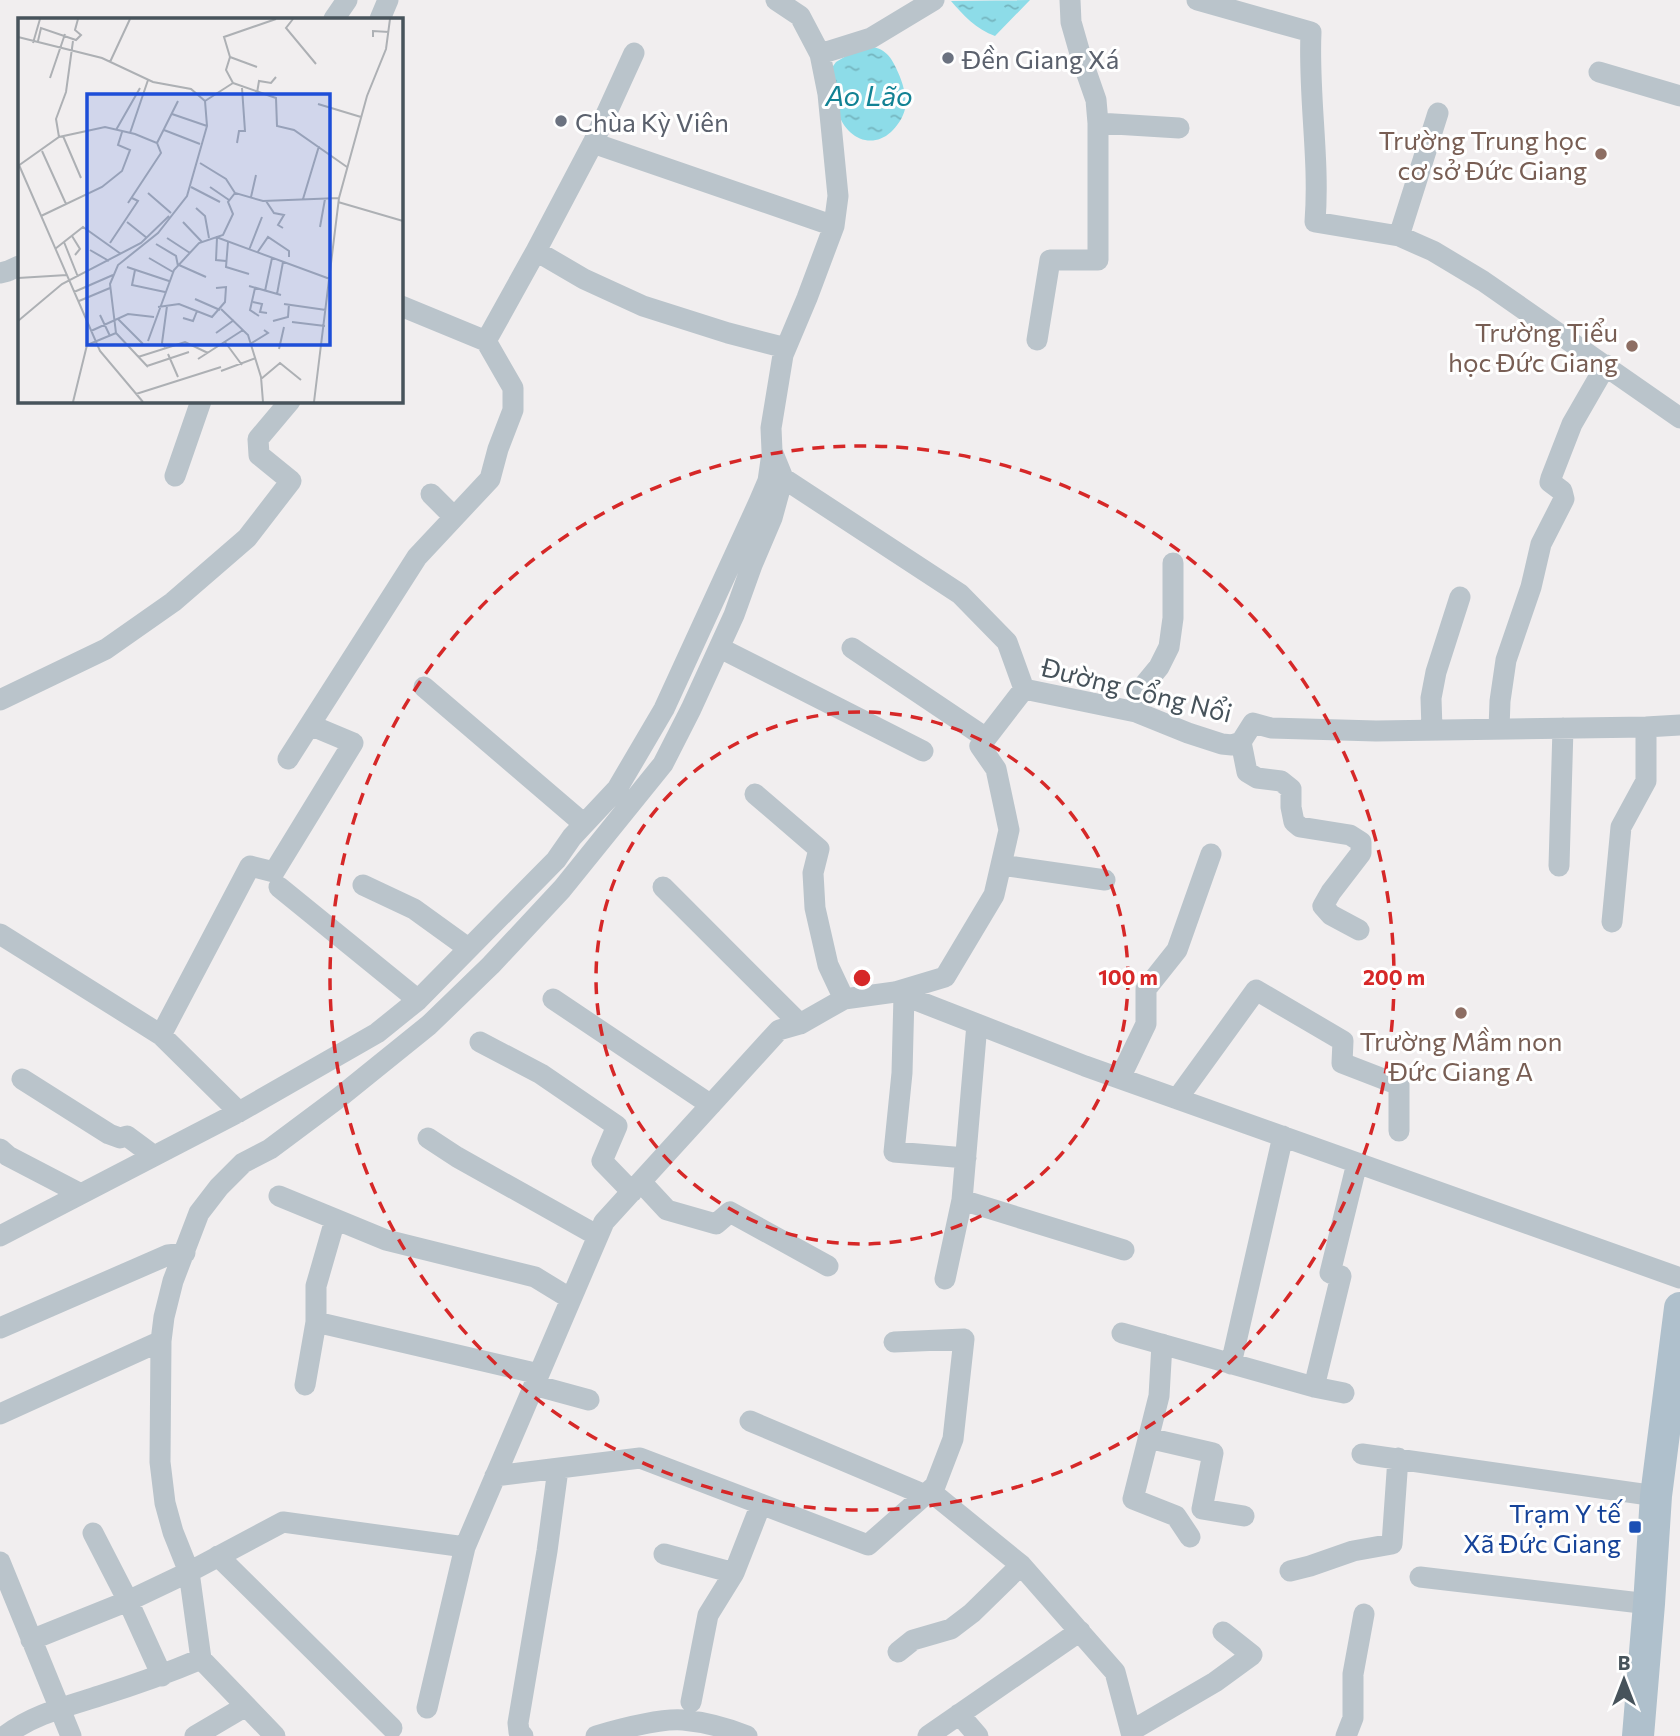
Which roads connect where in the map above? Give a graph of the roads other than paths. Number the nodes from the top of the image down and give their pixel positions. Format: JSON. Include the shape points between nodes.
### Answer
{"nodes":[{"id":1,"x":347,"y":0,"type":"edge"},
{"id":2,"x":388,"y":0,"type":"edge"},
{"id":3,"x":776,"y":0,"type":"edge"},
{"id":4,"x":934,"y":0,"type":"edge"},
{"id":5,"x":1070,"y":0,"type":"edge"},
{"id":6,"x":1197,"y":0,"type":"edge"},
{"id":7,"x":335,"y":18,"type":"edge"},
{"id":8,"x":380,"y":18,"type":"edge"},
{"id":9,"x":634,"y":53,"type":"dead end"},
{"id":10,"x":820,"y":54,"type":"junction"},
{"id":11,"x":1599,"y":72,"type":"dead end"},
{"id":12,"x":1680,"y":96,"type":"edge"},
{"id":13,"x":1438,"y":113,"type":"dead end"},
{"id":14,"x":1098,"y":123,"type":"junction"},
{"id":15,"x":1179,"y":128,"type":"dead end"},
{"id":16,"x":593,"y":144,"type":"junction"},
{"id":17,"x":834,"y":226,"type":"junction"},
{"id":18,"x":1399,"y":236,"type":"junction"},
{"id":19,"x":536,"y":251,"type":"junction"},
{"id":20,"x":18,"y":265,"type":"edge"},
{"id":21,"x":0,"y":273,"type":"edge"},
{"id":22,"x":402,"y":306,"type":"edge"},
{"id":23,"x":1038,"y":340,"type":"dead end"},
{"id":24,"x":486,"y":341,"type":"junction"},
{"id":25,"x":786,"y":348,"type":"junction"},
{"id":26,"x":1606,"y":365,"type":"junction"},
{"id":27,"x":201,"y":402,"type":"edge"},
{"id":28,"x":289,"y":402,"type":"edge"},
{"id":29,"x":1680,"y":418,"type":"edge"},
{"id":30,"x":772,"y":451,"type":"junction"},
{"id":31,"x":175,"y":476,"type":"dead end"},
{"id":32,"x":783,"y":478,"type":"junction"},
{"id":33,"x":431,"y":494,"type":"dead end"},
{"id":34,"x":454,"y":517,"type":"junction"},
{"id":35,"x":1173,"y":563,"type":"dead end"},
{"id":36,"x":1460,"y":597,"type":"dead end"},
{"id":37,"x":720,"y":648,"type":"junction"},
{"id":38,"x":852,"y":649,"type":"dead end"},
{"id":39,"x":424,"y":687,"type":"dead end"},
{"id":40,"x":1024,"y":690,"type":"junction"},
{"id":41,"x":0,"y":699,"type":"edge"},
{"id":42,"x":1136,"y":712,"type":"junction"},
{"id":43,"x":310,"y":724,"type":"junction"},
{"id":44,"x":1680,"y":724,"type":"edge"},
{"id":45,"x":1646,"y":727,"type":"junction"},
{"id":46,"x":1563,"y":728,"type":"junction"},
{"id":47,"x":1499,"y":729,"type":"junction"},
{"id":48,"x":1432,"y":730,"type":"junction"},
{"id":49,"x":986,"y":738,"type":"junction"},
{"id":50,"x":1241,"y":742,"type":"junction"},
{"id":51,"x":923,"y":751,"type":"dead end"},
{"id":52,"x":288,"y":759,"type":"dead end"},
{"id":53,"x":755,"y":794,"type":"dead end"},
{"id":54,"x":584,"y":824,"type":"junction"},
{"id":55,"x":1211,"y":855,"type":"dead end"},
{"id":56,"x":1001,"y":865,"type":"junction"},
{"id":57,"x":1559,"y":866,"type":"dead end"},
{"id":58,"x":1105,"y":880,"type":"dead end"},
{"id":59,"x":363,"y":884,"type":"dead end"},
{"id":60,"x":279,"y":887,"type":"dead end"},
{"id":61,"x":663,"y":887,"type":"dead end"},
{"id":62,"x":1612,"y":922,"type":"dead end"},
{"id":63,"x":1359,"y":930,"type":"dead end"},
{"id":64,"x":0,"y":934,"type":"edge"},
{"id":65,"x":468,"y":948,"type":"junction"},
{"id":66,"x":900,"y":994,"type":"junction"},
{"id":67,"x":554,"y":999,"type":"dead end"},
{"id":68,"x":844,"y":999,"type":"junction"},
{"id":69,"x":418,"y":1000,"type":"junction"},
{"id":70,"x":800,"y":1024,"type":"junction"},
{"id":71,"x":977,"y":1024,"type":"junction"},
{"id":72,"x":161,"y":1035,"type":"junction"},
{"id":73,"x":480,"y":1042,"type":"dead end"},
{"id":74,"x":1120,"y":1078,"type":"junction"},
{"id":75,"x":22,"y":1079,"type":"dead end"},
{"id":76,"x":1177,"y":1099,"type":"junction"},
{"id":77,"x":711,"y":1105,"type":"junction"},
{"id":78,"x":239,"y":1112,"type":"junction"},
{"id":79,"x":1399,"y":1130,"type":"dead end"},
{"id":80,"x":1283,"y":1136,"type":"junction"},
{"id":81,"x":428,"y":1138,"type":"dead end"},
{"id":82,"x":0,"y":1149,"type":"edge"},
{"id":83,"x":154,"y":1156,"type":"junction"},
{"id":84,"x":966,"y":1158,"type":"junction"},
{"id":85,"x":1357,"y":1163,"type":"junction"},
{"id":86,"x":637,"y":1187,"type":"junction"},
{"id":87,"x":81,"y":1194,"type":"junction"},
{"id":88,"x":279,"y":1196,"type":"dead end"},
{"id":89,"x":962,"y":1199,"type":"junction"},
{"id":90,"x":335,"y":1220,"type":"junction"},
{"id":91,"x":0,"y":1236,"type":"edge"},
{"id":92,"x":598,"y":1236,"type":"junction"},
{"id":93,"x":1124,"y":1250,"type":"dead end"},
{"id":94,"x":185,"y":1252,"type":"junction"},
{"id":95,"x":828,"y":1266,"type":"dead end"},
{"id":96,"x":1680,"y":1278,"type":"edge"},
{"id":97,"x":945,"y":1279,"type":"dead end"},
{"id":98,"x":571,"y":1298,"type":"junction"},
{"id":99,"x":1680,"y":1308,"type":"edge"},
{"id":100,"x":316,"y":1321,"type":"junction"},
{"id":101,"x":0,"y":1328,"type":"edge"},
{"id":102,"x":1122,"y":1333,"type":"dead end"},
{"id":103,"x":161,"y":1341,"type":"junction"},
{"id":104,"x":894,"y":1342,"type":"dead end"},
{"id":105,"x":1162,"y":1344,"type":"junction"},
{"id":106,"x":1231,"y":1364,"type":"junction"},
{"id":107,"x":537,"y":1380,"type":"junction"},
{"id":108,"x":304,"y":1385,"type":"dead end"},
{"id":109,"x":1314,"y":1387,"type":"junction"},
{"id":110,"x":1344,"y":1393,"type":"dead end"},
{"id":111,"x":589,"y":1400,"type":"dead end"},
{"id":112,"x":0,"y":1415,"type":"edge"},
{"id":113,"x":750,"y":1421,"type":"dead end"},
{"id":114,"x":1148,"y":1438,"type":"junction"},
{"id":115,"x":1363,"y":1454,"type":"dead end"},
{"id":116,"x":1398,"y":1458,"type":"junction"},
{"id":117,"x":558,"y":1469,"type":"junction"},
{"id":118,"x":495,"y":1476,"type":"junction"},
{"id":119,"x":927,"y":1493,"type":"junction"},
{"id":120,"x":1656,"y":1496,"type":"junction"},
{"id":121,"x":761,"y":1504,"type":"junction"},
{"id":122,"x":1244,"y":1516,"type":"dead end"},
{"id":123,"x":93,"y":1533,"type":"dead end"},
{"id":124,"x":1190,"y":1537,"type":"dead end"},
{"id":125,"x":465,"y":1547,"type":"junction"},
{"id":126,"x":664,"y":1554,"type":"dead end"},
{"id":127,"x":218,"y":1556,"type":"junction"},
{"id":128,"x":0,"y":1562,"type":"edge"},
{"id":129,"x":1021,"y":1565,"type":"junction"},
{"id":130,"x":1290,"y":1571,"type":"dead end"},
{"id":131,"x":189,"y":1572,"type":"junction"},
{"id":132,"x":734,"y":1573,"type":"junction"},
{"id":133,"x":1420,"y":1577,"type":"dead end"},
{"id":134,"x":128,"y":1601,"type":"junction"},
{"id":135,"x":1649,"y":1604,"type":"junction"},
{"id":136,"x":1364,"y":1614,"type":"dead end"},
{"id":137,"x":1080,"y":1631,"type":"junction"},
{"id":138,"x":1223,"y":1632,"type":"dead end"},
{"id":139,"x":31,"y":1640,"type":"junction"},
{"id":140,"x":898,"y":1652,"type":"dead end"},
{"id":141,"x":201,"y":1659,"type":"junction"},
{"id":142,"x":162,"y":1676,"type":"junction"},
{"id":143,"x":691,"y":1702,"type":"dead end"},
{"id":144,"x":246,"y":1706,"type":"junction"},
{"id":145,"x":427,"y":1708,"type":"dead end"},
{"id":146,"x":59,"y":1709,"type":"junction"},
{"id":147,"x":959,"y":1714,"type":"junction"},
{"id":148,"x":393,"y":1728,"type":"dead end"},
{"id":149,"x":1131,"y":1733,"type":"edge"},
{"id":150,"x":5,"y":1736,"type":"edge"},
{"id":151,"x":71,"y":1736,"type":"edge"},
{"id":152,"x":195,"y":1736,"type":"edge"},
{"id":153,"x":275,"y":1736,"type":"edge"},
{"id":154,"x":523,"y":1736,"type":"edge"},
{"id":155,"x":596,"y":1736,"type":"edge"},
{"id":156,"x":747,"y":1736,"type":"edge"},
{"id":157,"x":928,"y":1736,"type":"edge"},
{"id":158,"x":978,"y":1736,"type":"edge"},
{"id":159,"x":1346,"y":1736,"type":"edge"},
{"id":160,"x":1638,"y":1736,"type":"edge"}],
"edges":[{"from":1,"to":7,"type":"street"},
{"from":2,"to":8,"type":"street"},
{"from":3,"to":10,"type":"street","via":[[800,16]]},
{"from":4,"to":10,"type":"street","via":[[871,38]]},
{"from":5,"to":14,"type":"street","via":[[1071,22],[1096,100]]},
{"from":6,"to":18,"type":"street","via":[[1311,32],[1315,222]]},
{"from":9,"to":16,"type":"street"},
{"from":10,"to":17,"type":"street","via":[[838,197]]},
{"from":11,"to":12,"type":"street"},
{"from":13,"to":18,"type":"street"},
{"from":14,"to":15,"type":"street"},
{"from":14,"to":23,"type":"street","via":[[1098,260],[1050,260]]},
{"from":16,"to":17,"type":"street"},
{"from":16,"to":19,"type":"street"},
{"from":17,"to":25,"type":"street"},
{"from":18,"to":26,"type":"street","via":[[1483,281]]},
{"from":19,"to":24,"type":"street"},
{"from":19,"to":25,"type":"street","via":[[643,306]]},
{"from":20,"to":21,"type":"street"},
{"from":22,"to":24,"type":"street"},
{"from":24,"to":34,"type":"street","via":[[513,388],[513,410],[490,479]]},
{"from":25,"to":30,"type":"street","via":[[771,428]]},
{"from":26,"to":29,"type":"street"},
{"from":26,"to":47,"type":"street","via":[[1572,424],[1551,478],[1564,499],[1541,544],[1506,660]]},
{"from":27,"to":31,"type":"street"},
{"from":28,"to":41,"type":"street","via":[[258,439],[259,455],[291,481],[247,538],[173,602],[106,649]]},
{"from":30,"to":32,"type":"street"},
{"from":30,"to":54,"type":"street","via":[[768,481],[664,709],[617,789]]},
{"from":32,"to":37,"type":"street","via":[[772,518]]},
{"from":32,"to":40,"type":"street","name":"Đường Cổng Nổi","via":[[960,594],[1007,642]]},
{"from":33,"to":34,"type":"street"},
{"from":34,"to":43,"type":"street","via":[[416,557]]},
{"from":35,"to":42,"type":"street","via":[[1169,647],[1145,684]]},
{"from":36,"to":48,"type":"street","via":[[1436,672]]},
{"from":37,"to":51,"type":"street"},
{"from":37,"to":94,"type":"street","via":[[663,764],[562,889],[429,1025],[270,1149],[243,1163],[199,1213]]},
{"from":38,"to":49,"type":"street"},
{"from":39,"to":54,"type":"street"},
{"from":40,"to":42,"type":"street","name":"Đường Cổng Nổi"},
{"from":40,"to":49,"type":"street"},
{"from":42,"to":50,"type":"street","name":"Đường Cổng Nổi","via":[[1222,744]]},
{"from":43,"to":52,"type":"street"},
{"from":43,"to":72,"type":"street","via":[[354,743],[274,872],[250,866]]},
{"from":44,"to":45,"type":"street","name":"Đường Cổng Nổi"},
{"from":45,"to":46,"type":"street","name":"Đường Cổng Nổi"},
{"from":45,"to":62,"type":"street","via":[[1646,781],[1621,827]]},
{"from":46,"to":47,"type":"street","name":"Đường Cổng Nổi"},
{"from":46,"to":57,"type":"street"},
{"from":47,"to":48,"type":"street","name":"Đường Cổng Nổi"},
{"from":48,"to":50,"type":"street","name":"Đường Cổng Nổi","via":[[1271,728],[1253,723]]},
{"from":49,"to":56,"type":"street","via":[[980,746],[996,769],[1009,830]]},
{"from":50,"to":63,"type":"street","via":[[1247,772],[1281,781],[1291,789],[1294,822],[1300,827],[1350,835],[1361,842],[1361,853],[1323,906]]},
{"from":53,"to":68,"type":"street","via":[[819,849],[813,873],[815,908],[828,965]]},
{"from":54,"to":65,"type":"street","via":[[556,860]]},
{"from":55,"to":74,"type":"street","via":[[1177,950],[1146,989],[1146,1024]]},
{"from":56,"to":58,"type":"street"},
{"from":56,"to":66,"type":"street","via":[[994,895],[945,977]]},
{"from":59,"to":65,"type":"street","via":[[414,909]]},
{"from":60,"to":69,"type":"street"},
{"from":61,"to":70,"type":"street"},
{"from":64,"to":72,"type":"street"},
{"from":65,"to":69,"type":"street"},
{"from":66,"to":68,"type":"street"},
{"from":66,"to":71,"type":"street"},
{"from":66,"to":84,"type":"street","via":[[902,1073],[894,1152]]},
{"from":67,"to":77,"type":"street"},
{"from":68,"to":70,"type":"street"},
{"from":69,"to":78,"type":"street","via":[[377,1033]]},
{"from":70,"to":77,"type":"street","via":[[779,1030]]},
{"from":71,"to":74,"type":"street"},
{"from":71,"to":84,"type":"street"},
{"from":72,"to":78,"type":"street"},
{"from":73,"to":86,"type":"street","via":[[541,1074],[617,1126],[602,1161]]},
{"from":74,"to":76,"type":"street"},
{"from":75,"to":83,"type":"street","via":[[109,1133],[127,1136]]},
{"from":76,"to":79,"type":"street","via":[[1256,990],[1343,1041],[1342,1063],[1399,1085]]},
{"from":76,"to":80,"type":"street"},
{"from":77,"to":86,"type":"street"},
{"from":78,"to":83,"type":"street"},
{"from":80,"to":85,"type":"street"},
{"from":80,"to":106,"type":"street"},
{"from":81,"to":92,"type":"street"},
{"from":82,"to":87,"type":"street"},
{"from":83,"to":87,"type":"street"},
{"from":84,"to":89,"type":"street"},
{"from":85,"to":96,"type":"street"},
{"from":85,"to":109,"type":"street","via":[[1330,1273],[1341,1276]]},
{"from":86,"to":92,"type":"street","via":[[604,1222]]},
{"from":86,"to":95,"type":"street","via":[[667,1210],[716,1224],[730,1212]]},
{"from":87,"to":91,"type":"street"},
{"from":88,"to":90,"type":"street"},
{"from":89,"to":93,"type":"street"},
{"from":89,"to":97,"type":"street"},
{"from":90,"to":98,"type":"street","via":[[386,1240],[535,1277]]},
{"from":90,"to":100,"type":"street","via":[[316,1286]]},
{"from":92,"to":98,"type":"street"},
{"from":94,"to":101,"type":"street","via":[[168,1255]]},
{"from":94,"to":103,"type":"street","via":[[173,1281]]},
{"from":98,"to":107,"type":"street"},
{"from":99,"to":120,"type":"main road"},
{"from":100,"to":107,"type":"street"},
{"from":100,"to":108,"type":"street"},
{"from":102,"to":105,"type":"street"},
{"from":103,"to":112,"type":"street"},
{"from":103,"to":131,"type":"street","via":[[160,1462],[170,1522]]},
{"from":104,"to":119,"type":"street","via":[[964,1339],[953,1439],[935,1486]]},
{"from":105,"to":106,"type":"street"},
{"from":105,"to":114,"type":"street","via":[[1159,1396]]},
{"from":106,"to":109,"type":"street"},
{"from":107,"to":111,"type":"street"},
{"from":107,"to":118,"type":"street"},
{"from":109,"to":110,"type":"street"},
{"from":113,"to":119,"type":"street"},
{"from":114,"to":122,"type":"street","via":[[1213,1453],[1202,1509]]},
{"from":114,"to":124,"type":"street","via":[[1133,1499],[1175,1516]]},
{"from":115,"to":116,"type":"street"},
{"from":116,"to":120,"type":"street"},
{"from":116,"to":130,"type":"street","via":[[1392,1544]]},
{"from":117,"to":118,"type":"street"},
{"from":117,"to":121,"type":"street","via":[[640,1458]]},
{"from":117,"to":154,"type":"street","via":[[518,1723]]},
{"from":118,"to":125,"type":"street"},
{"from":119,"to":121,"type":"street","via":[[869,1545]]},
{"from":119,"to":129,"type":"street"},
{"from":120,"to":135,"type":"main road"},
{"from":121,"to":132,"type":"street"},
{"from":123,"to":134,"type":"street"},
{"from":125,"to":127,"type":"street","via":[[283,1522]]},
{"from":125,"to":145,"type":"street"},
{"from":126,"to":132,"type":"street"},
{"from":127,"to":131,"type":"street"},
{"from":127,"to":148,"type":"street"},
{"from":128,"to":139,"type":"street"},
{"from":129,"to":137,"type":"street"},
{"from":129,"to":140,"type":"street","via":[[951,1629],[913,1640]]},
{"from":131,"to":134,"type":"street"},
{"from":131,"to":141,"type":"street"},
{"from":132,"to":143,"type":"street","via":[[708,1615]]},
{"from":133,"to":135,"type":"street"},
{"from":134,"to":139,"type":"street"},
{"from":134,"to":142,"type":"street"},
{"from":135,"to":160,"type":"main road"},
{"from":136,"to":159,"type":"street","via":[[1353,1674],[1353,1718]]},
{"from":137,"to":147,"type":"street"},
{"from":137,"to":149,"type":"street","via":[[1115,1672]]},
{"from":138,"to":149,"type":"street","via":[[1252,1655]]},
{"from":139,"to":146,"type":"street"},
{"from":141,"to":142,"type":"street"},
{"from":141,"to":144,"type":"street"},
{"from":142,"to":146,"type":"street"},
{"from":144,"to":152,"type":"street"},
{"from":144,"to":153,"type":"street"},
{"from":146,"to":150,"type":"street"},
{"from":146,"to":151,"type":"street"},
{"from":147,"to":157,"type":"street"},
{"from":147,"to":158,"type":"street"},
{"from":155,"to":156,"type":"street","via":[[681,1720]]}]}
